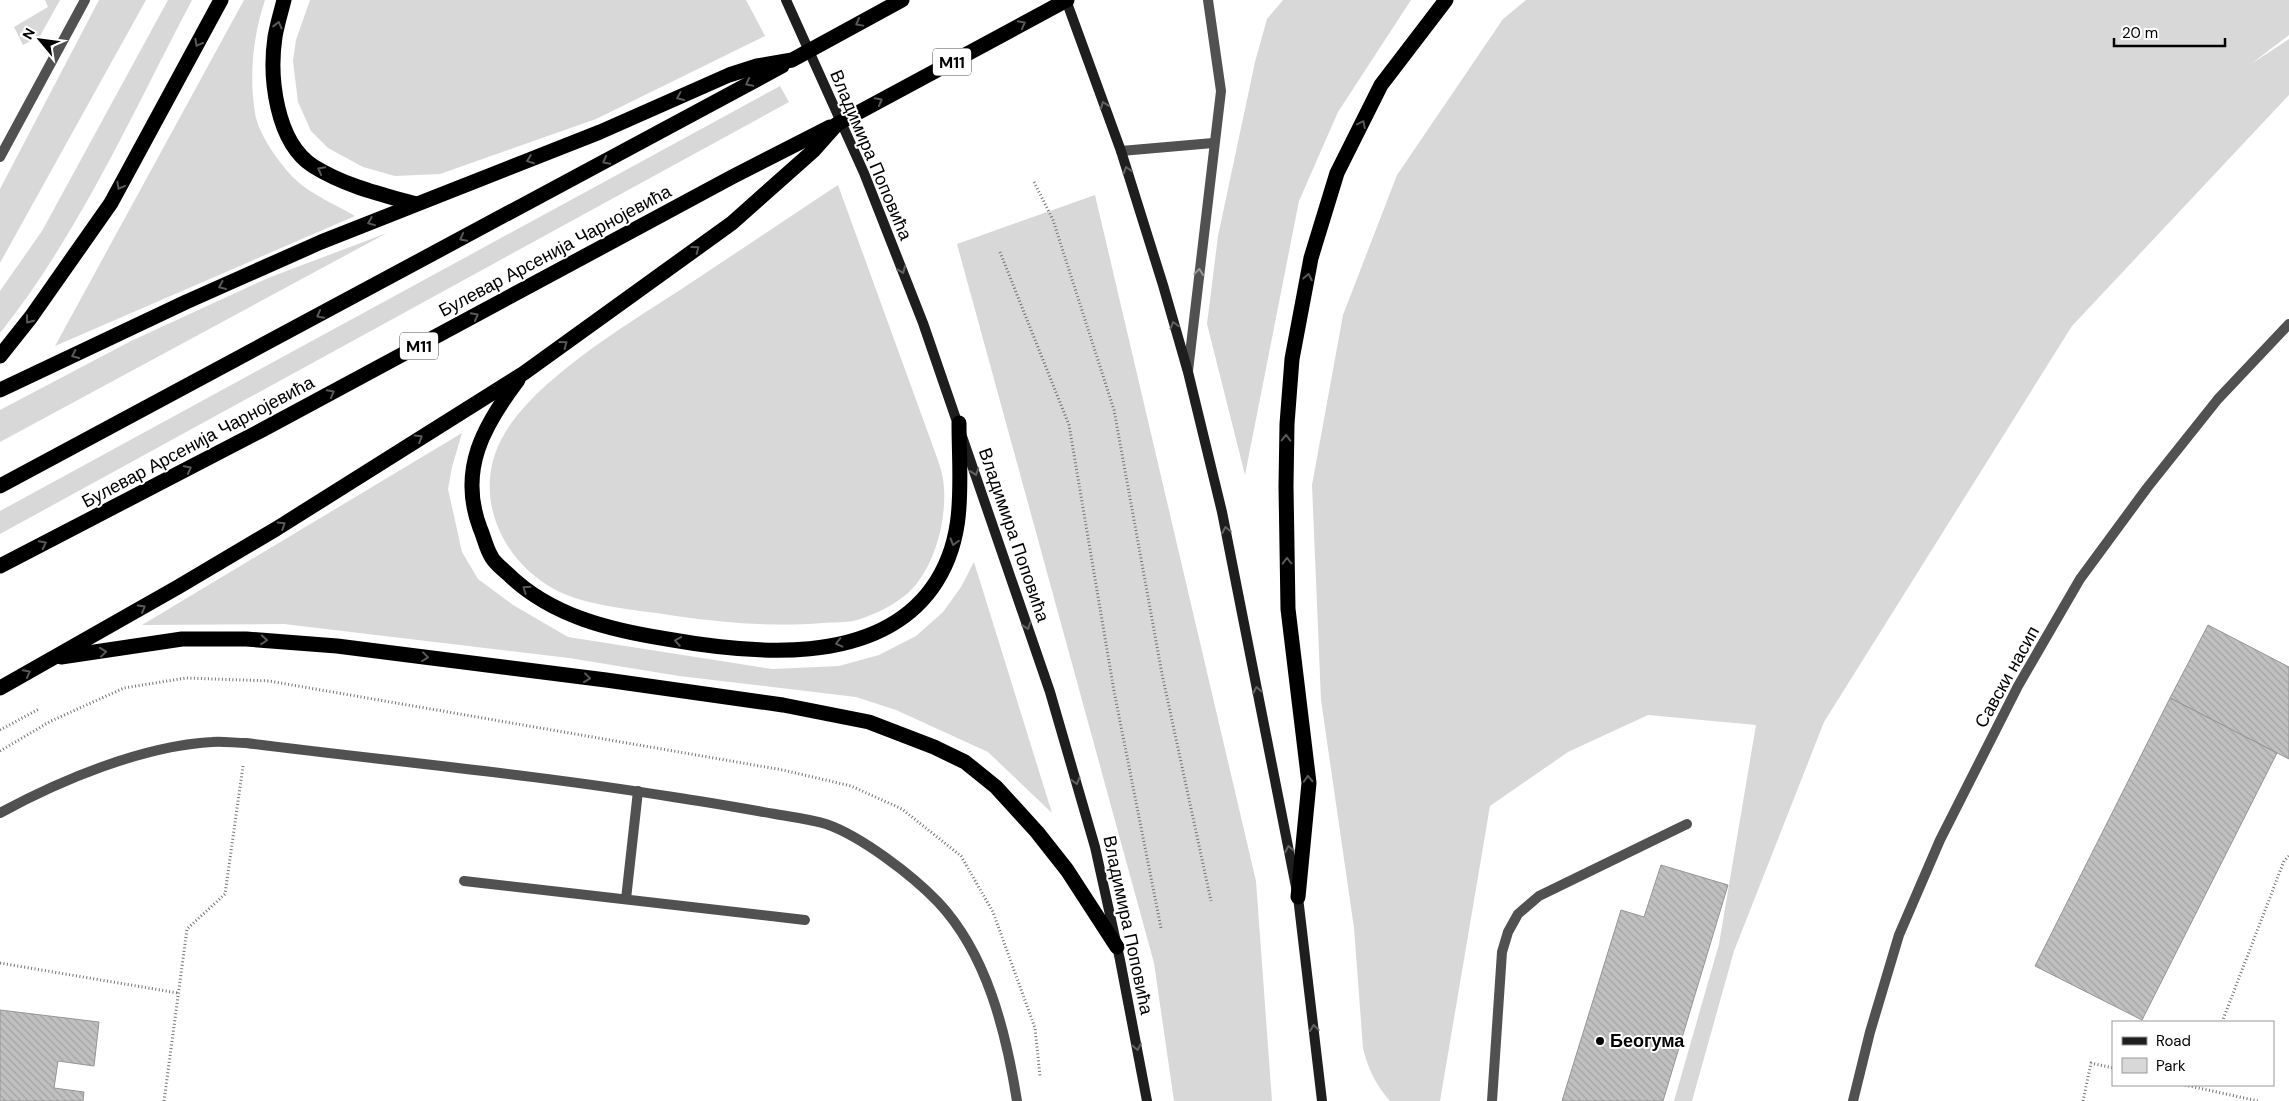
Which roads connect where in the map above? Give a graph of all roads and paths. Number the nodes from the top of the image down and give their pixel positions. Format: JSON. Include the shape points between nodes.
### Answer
{"nodes":[{"id":1,"x":85,"y":0,"type":"edge"},
{"id":2,"x":221,"y":0,"type":"edge"},
{"id":3,"x":284,"y":0,"type":"edge"},
{"id":4,"x":786,"y":0,"type":"edge"},
{"id":5,"x":902,"y":0,"type":"edge"},
{"id":6,"x":1067,"y":0,"type":"edge"},
{"id":7,"x":1208,"y":0,"type":"edge"},
{"id":8,"x":1446,"y":0,"type":"edge"},
{"id":9,"x":792,"y":60,"type":"junction"},
{"id":10,"x":836,"y":124,"type":"junction"},
{"id":11,"x":1214,"y":143,"type":"junction"},
{"id":12,"x":1121,"y":151,"type":"junction"},
{"id":13,"x":0,"y":157,"type":"edge"},
{"id":14,"x":1034,"y":182,"type":"dead end"},
{"id":15,"x":416,"y":204,"type":"junction"},
{"id":16,"x":1000,"y":252,"type":"dead end"},
{"id":17,"x":2289,"y":324,"type":"edge"},
{"id":18,"x":0,"y":356,"type":"edge"},
{"id":19,"x":1188,"y":372,"type":"junction"},
{"id":20,"x":524,"y":373,"type":"junction"},
{"id":21,"x":0,"y":390,"type":"edge"},
{"id":22,"x":959,"y":424,"type":"junction"},
{"id":23,"x":0,"y":486,"type":"edge"},
{"id":24,"x":0,"y":566,"type":"edge"},
{"id":25,"x":54,"y":658,"type":"junction"},
{"id":26,"x":0,"y":688,"type":"edge"},
{"id":27,"x":39,"y":709,"type":"dead end"},
{"id":28,"x":0,"y":730,"type":"edge"},
{"id":29,"x":246,"y":743,"type":"junction"},
{"id":30,"x":638,"y":791,"type":"junction"},
{"id":31,"x":0,"y":813,"type":"edge"},
{"id":32,"x":1687,"y":824,"type":"dead end"},
{"id":33,"x":2289,"y":856,"type":"edge"},
{"id":34,"x":464,"y":881,"type":"dead end"},
{"id":35,"x":1298,"y":897,"type":"junction"},
{"id":36,"x":626,"y":899,"type":"junction"},
{"id":37,"x":1212,"y":901,"type":"dead end"},
{"id":38,"x":805,"y":920,"type":"dead end"},
{"id":39,"x":1161,"y":928,"type":"dead end"},
{"id":40,"x":1117,"y":948,"type":"junction"},
{"id":41,"x":0,"y":964,"type":"edge"},
{"id":42,"x":178,"y":994,"type":"junction"},
{"id":43,"x":2222,"y":1021,"type":"edge"},
{"id":44,"x":2112,"y":1068,"type":"edge"},
{"id":45,"x":2197,"y":1086,"type":"edge"},
{"id":46,"x":164,"y":1101,"type":"edge"},
{"id":47,"x":1018,"y":1101,"type":"edge"},
{"id":48,"x":1147,"y":1101,"type":"edge"},
{"id":49,"x":1322,"y":1101,"type":"edge"},
{"id":50,"x":1492,"y":1101,"type":"edge"},
{"id":51,"x":1853,"y":1101,"type":"edge"},
{"id":52,"x":2083,"y":1101,"type":"edge"},
{"id":53,"x":2258,"y":1101,"type":"edge"}],
"edges":[{"from":1,"to":13,"type":"street"},
{"from":2,"to":18,"type":"highway","one_way":true,"via":[[111,203],[31,318]]},
{"from":15,"to":3,"type":"highway","one_way":true,"via":[[352,186],[311,165],[292,144],[278,111],[273,65],[275,37]]},
{"from":4,"to":22,"type":"main road","name":"Владимира Поповића","one_way":true,"via":[[864,173]]},
{"from":5,"to":9,"type":"highway","one_way":true},
{"from":10,"to":6,"type":"highway","number":"M11","one_way":true},
{"from":12,"to":6,"type":"main road","one_way":true},
{"from":7,"to":11,"type":"street","via":[[1221,91]]},
{"from":35,"to":8,"type":"highway","one_way":true,"via":[[1309,783],[1288,609],[1286,486],[1292,359],[1311,258],[1337,173],[1381,85]]},
{"from":9,"to":15,"type":"highway","one_way":true,"via":[[756,66],[729,76],[600,132]]},
{"from":9,"to":23,"type":"highway","one_way":true},
{"from":20,"to":10,"type":"highway","one_way":true,"via":[[732,223],[813,151]]},
{"from":24,"to":10,"type":"highway","name":"Булевар Арсенија Чарнојевића","number":"M11","one_way":true,"via":[[271,426]]},
{"from":11,"to":12,"type":"street"},
{"from":19,"to":11,"type":"street","one_way":true},
{"from":19,"to":12,"type":"main road","one_way":true},
{"from":14,"to":37,"type":"path","via":[[1053,220],[1114,410],[1162,674]]},
{"from":15,"to":21,"type":"highway","one_way":true,"via":[[186,302]]},
{"from":16,"to":39,"type":"path","via":[[1069,425],[1114,691]]},
{"from":17,"to":51,"type":"street","name":"Савски насип","via":[[2218,399],[2147,488],[2080,579],[2018,686],[1940,840],[1899,934]]},
{"from":35,"to":19,"type":"main road","one_way":true,"via":[[1222,512]]},
{"from":22,"to":20,"type":"highway","one_way":true,"via":[[958,530],[941,574],[921,601],[893,624],[858,639],[821,648],[780,651],[714,647],[628,633],[590,623],[550,605],[520,586],[491,557],[476,517],[472,481],[477,452],[494,412]]},
{"from":25,"to":20,"type":"highway","one_way":true,"via":[[276,529]]},
{"from":22,"to":40,"type":"main road","name":"Владимира Поповића","one_way":true,"via":[[1050,692],[1095,847]]},
{"from":26,"to":25,"type":"highway","one_way":true},
{"from":25,"to":40,"type":"highway","one_way":true,"via":[[182,639],[246,639],[337,646],[783,705],[869,722],[964,762],[996,787],[1067,870]]},
{"from":27,"to":28,"type":"path"},
{"from":29,"to":30,"type":"street"},
{"from":29,"to":31,"type":"street","via":[[212,742],[142,755],[38,794]]},
{"from":29,"to":42,"type":"path","via":[[225,894],[187,929]]},
{"from":30,"to":36,"type":"street"},
{"from":30,"to":47,"type":"street","via":[[825,824],[865,844],[905,874],[938,902],[975,955],[1010,1052]]},
{"from":32,"to":50,"type":"street","via":[[1539,896],[1518,914],[1502,952]]},
{"from":33,"to":43,"type":"path","via":[[2284,861]]},
{"from":34,"to":36,"type":"street"},
{"from":49,"to":35,"type":"main road","one_way":true},
{"from":36,"to":38,"type":"street"},
{"from":40,"to":48,"type":"main road","name":"Владимира Поповића","one_way":true},
{"from":41,"to":42,"type":"path"},
{"from":42,"to":46,"type":"path"},
{"from":44,"to":52,"type":"path","via":[[2091,1064]]},
{"from":45,"to":53,"type":"path"}]}
